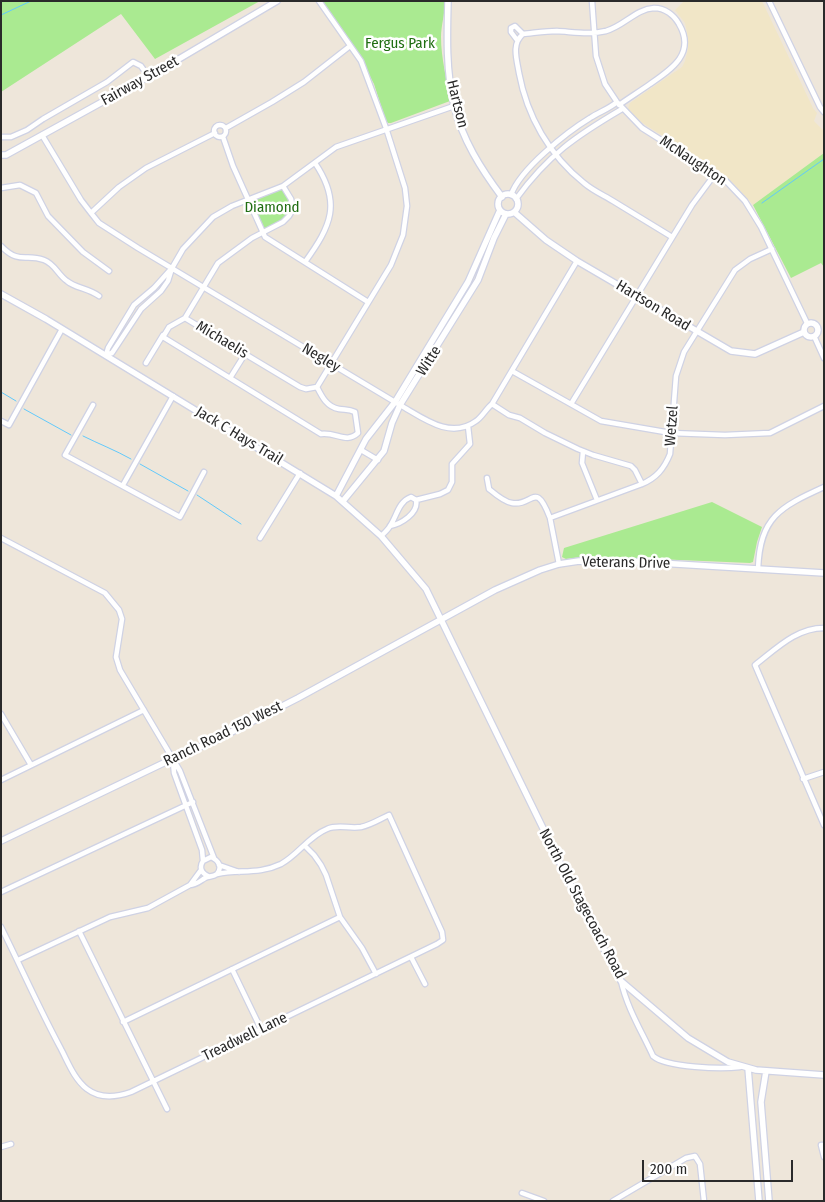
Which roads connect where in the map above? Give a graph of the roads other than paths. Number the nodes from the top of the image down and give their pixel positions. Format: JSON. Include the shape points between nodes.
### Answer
{"nodes":[{"id":1,"x":276,"y":1,"type":"edge"},
{"id":2,"x":319,"y":1,"type":"edge"},
{"id":3,"x":448,"y":1,"type":"edge"},
{"id":4,"x":592,"y":1,"type":"edge"},
{"id":5,"x":769,"y":1,"type":"edge"},
{"id":6,"x":594,"y":33,"type":"junction"},
{"id":7,"x":523,"y":34,"type":"junction"},
{"id":8,"x":517,"y":40,"type":"junction"},
{"id":9,"x":350,"y":46,"type":"junction"},
{"id":10,"x":148,"y":76,"type":"junction"},
{"id":11,"x":454,"y":106,"type":"junction"},
{"id":12,"x":619,"y":106,"type":"junction"},
{"id":13,"x":824,"y":112,"type":"edge"},
{"id":14,"x":226,"y":128,"type":"junction"},
{"id":15,"x":386,"y":128,"type":"junction"},
{"id":16,"x":215,"y":134,"type":"junction"},
{"id":17,"x":42,"y":135,"type":"junction"},
{"id":18,"x":223,"y":136,"type":"junction"},
{"id":19,"x":1,"y":137,"type":"edge"},
{"id":20,"x":549,"y":148,"type":"junction"},
{"id":21,"x":1,"y":155,"type":"edge"},
{"id":22,"x":555,"y":155,"type":"junction"},
{"id":23,"x":315,"y":163,"type":"junction"},
{"id":24,"x":715,"y":174,"type":"junction"},
{"id":25,"x":283,"y":186,"type":"junction"},
{"id":26,"x":1,"y":188,"type":"edge"},
{"id":27,"x":511,"y":195,"type":"junction"},
{"id":28,"x":502,"y":197,"type":"junction"},
{"id":29,"x":248,"y":199,"type":"junction"},
{"id":30,"x":516,"y":199,"type":"junction"},
{"id":31,"x":500,"y":210,"type":"junction"},
{"id":32,"x":514,"y":212,"type":"junction"},
{"id":33,"x":91,"y":213,"type":"junction"},
{"id":34,"x":506,"y":214,"type":"junction"},
{"id":35,"x":262,"y":233,"type":"junction"},
{"id":36,"x":672,"y":236,"type":"junction"},
{"id":37,"x":1,"y":246,"type":"edge"},
{"id":38,"x":772,"y":249,"type":"junction"},
{"id":39,"x":478,"y":258,"type":"junction"},
{"id":40,"x":486,"y":261,"type":"junction"},
{"id":41,"x":577,"y":261,"type":"junction"},
{"id":42,"x":304,"y":262,"type":"junction"},
{"id":43,"x":172,"y":268,"type":"junction"},
{"id":44,"x":109,"y":271,"type":"dead end"},
{"id":45,"x":204,"y":287,"type":"junction"},
{"id":46,"x":1,"y":294,"type":"edge"},
{"id":47,"x":99,"y":296,"type":"dead end"},
{"id":48,"x":636,"y":296,"type":"junction"},
{"id":49,"x":368,"y":302,"type":"junction"},
{"id":50,"x":454,"y":304,"type":"junction"},
{"id":51,"x":461,"y":309,"type":"junction"},
{"id":52,"x":185,"y":318,"type":"junction"},
{"id":53,"x":807,"y":323,"type":"junction"},
{"id":54,"x":821,"y":325,"type":"edge"},
{"id":55,"x":62,"y":329,"type":"junction"},
{"id":56,"x":697,"y":331,"type":"junction"},
{"id":57,"x":804,"y":332,"type":"junction"},
{"id":58,"x":163,"y":335,"type":"junction"},
{"id":59,"x":814,"y":336,"type":"junction"},
{"id":60,"x":245,"y":354,"type":"junction"},
{"id":61,"x":106,"y":355,"type":"junction"},
{"id":62,"x":824,"y":358,"type":"edge"},
{"id":63,"x":146,"y":363,"type":"dead end"},
{"id":64,"x":331,"y":363,"type":"junction"},
{"id":65,"x":512,"y":371,"type":"junction"},
{"id":66,"x":230,"y":378,"type":"junction"},
{"id":67,"x":317,"y":388,"type":"junction"},
{"id":68,"x":174,"y":396,"type":"junction"},
{"id":69,"x":397,"y":404,"type":"junction"},
{"id":70,"x":492,"y":404,"type":"junction"},
{"id":71,"x":571,"y":404,"type":"junction"},
{"id":72,"x":93,"y":405,"type":"dead end"},
{"id":73,"x":824,"y":406,"type":"edge"},
{"id":74,"x":1,"y":421,"type":"edge"},
{"id":75,"x":468,"y":426,"type":"junction"},
{"id":76,"x":358,"y":433,"type":"junction"},
{"id":77,"x":671,"y":433,"type":"junction"},
{"id":78,"x":366,"y":439,"type":"junction"},
{"id":79,"x":361,"y":450,"type":"junction"},
{"id":80,"x":583,"y":451,"type":"junction"},
{"id":81,"x":378,"y":460,"type":"junction"},
{"id":82,"x":204,"y":472,"type":"dead end"},
{"id":83,"x":300,"y":473,"type":"junction"},
{"id":84,"x":487,"y":478,"type":"dead end"},
{"id":85,"x":642,"y":484,"type":"junction"},
{"id":86,"x":123,"y":485,"type":"junction"},
{"id":87,"x":824,"y":487,"type":"edge"},
{"id":88,"x":336,"y":496,"type":"junction"},
{"id":89,"x":416,"y":500,"type":"junction"},
{"id":90,"x":597,"y":500,"type":"junction"},
{"id":91,"x":343,"y":501,"type":"junction"},
{"id":92,"x":550,"y":518,"type":"junction"},
{"id":93,"x":390,"y":526,"type":"junction"},
{"id":94,"x":381,"y":536,"type":"junction"},
{"id":95,"x":1,"y":538,"type":"edge"},
{"id":96,"x":260,"y":538,"type":"dead end"},
{"id":97,"x":559,"y":564,"type":"junction"},
{"id":98,"x":758,"y":569,"type":"junction"},
{"id":99,"x":824,"y":573,"type":"edge"},
{"id":100,"x":441,"y":619,"type":"junction"},
{"id":101,"x":824,"y":628,"type":"edge"},
{"id":102,"x":144,"y":710,"type":"junction"},
{"id":103,"x":1,"y":714,"type":"edge"},
{"id":104,"x":172,"y":759,"type":"junction"},
{"id":105,"x":31,"y":765,"type":"junction"},
{"id":106,"x":824,"y":772,"type":"edge"},
{"id":107,"x":804,"y":779,"type":"junction"},
{"id":108,"x":1,"y":780,"type":"edge"},
{"id":109,"x":193,"y":802,"type":"junction"},
{"id":110,"x":186,"y":805,"type":"junction"},
{"id":111,"x":824,"y":825,"type":"edge"},
{"id":112,"x":1,"y":841,"type":"edge"},
{"id":113,"x":305,"y":846,"type":"junction"},
{"id":114,"x":214,"y":858,"type":"junction"},
{"id":115,"x":203,"y":861,"type":"junction"},
{"id":116,"x":219,"y":865,"type":"junction"},
{"id":117,"x":201,"y":870,"type":"junction"},
{"id":118,"x":239,"y":872,"type":"junction"},
{"id":119,"x":217,"y":874,"type":"junction"},
{"id":120,"x":208,"y":876,"type":"junction"},
{"id":121,"x":190,"y":885,"type":"junction"},
{"id":122,"x":1,"y":892,"type":"edge"},
{"id":123,"x":340,"y":917,"type":"junction"},
{"id":124,"x":1,"y":927,"type":"edge"},
{"id":125,"x":79,"y":931,"type":"junction"},
{"id":126,"x":411,"y":957,"type":"junction"},
{"id":127,"x":18,"y":960,"type":"junction"},
{"id":128,"x":232,"y":969,"type":"junction"},
{"id":129,"x":376,"y":974,"type":"junction"},
{"id":130,"x":622,"y":981,"type":"junction"},
{"id":131,"x":425,"y":984,"type":"dead end"},
{"id":132,"x":123,"y":1022,"type":"junction"},
{"id":133,"x":262,"y":1029,"type":"junction"},
{"id":134,"x":740,"y":1067,"type":"junction"},
{"id":135,"x":748,"y":1068,"type":"junction"},
{"id":136,"x":766,"y":1070,"type":"junction"},
{"id":137,"x":824,"y":1075,"type":"edge"},
{"id":138,"x":153,"y":1082,"type":"junction"},
{"id":139,"x":167,"y":1109,"type":"dead end"},
{"id":140,"x":11,"y":1144,"type":"dead end"},
{"id":141,"x":824,"y":1145,"type":"edge"},
{"id":142,"x":1,"y":1147,"type":"edge"},
{"id":143,"x":824,"y":1157,"type":"edge"},
{"id":144,"x":522,"y":1192,"type":"dead end"},
{"id":145,"x":544,"y":1201,"type":"edge"},
{"id":146,"x":613,"y":1201,"type":"edge"},
{"id":147,"x":704,"y":1201,"type":"edge"},
{"id":148,"x":759,"y":1201,"type":"edge"},
{"id":149,"x":769,"y":1201,"type":"edge"}],
"edges":[{"from":1,"to":10,"type":"street","name":"Fairway Street"},
{"from":2,"to":9,"type":"street"},
{"from":3,"to":11,"type":"street","name":"Hartson","via":[[448,62]]},
{"from":4,"to":6,"type":"street","name":"McNaughton"},
{"from":5,"to":13,"type":"street"},
{"from":6,"to":7,"type":"street","via":[[555,31]]},
{"from":6,"to":12,"type":"street","name":"McNaughton","via":[[600,70]]},
{"from":6,"to":12,"type":"street","via":[[617,27],[640,12],[653,8],[669,13],[681,27],[684,48],[678,62]]},
{"from":7,"to":8,"type":"street"},
{"from":7,"to":8,"type":"street","via":[[515,26],[511,28]]},
{"from":8,"to":20,"type":"street","via":[[515,47],[522,90],[536,126]]},
{"from":9,"to":14,"type":"street","via":[[304,82]]},
{"from":9,"to":15,"type":"street","via":[[361,61]]},
{"from":10,"to":17,"type":"street","name":"Fairway Street"},
{"from":10,"to":19,"type":"street","via":[[141,66],[133,62],[107,82],[27,130],[11,137]]},
{"from":11,"to":15,"type":"street"},
{"from":11,"to":28,"type":"street","name":"Hartson","via":[[466,140]]},
{"from":12,"to":20,"type":"street","via":[[572,129]]},
{"from":12,"to":22,"type":"street"},
{"from":12,"to":24,"type":"street","name":"McNaughton","via":[[642,128]]},
{"from":14,"to":16,"type":"street","via":[[218,125]]},
{"from":14,"to":18,"type":"street"},
{"from":15,"to":23,"type":"street","via":[[336,147]]},
{"from":15,"to":49,"type":"street","via":[[405,188],[407,206],[398,249]]},
{"from":16,"to":18,"type":"street"},
{"from":16,"to":33,"type":"street","via":[[146,168]]},
{"from":17,"to":21,"type":"street","name":"Fairway Street","via":[[6,156]]},
{"from":17,"to":33,"type":"street","name":"Negley"},
{"from":18,"to":29,"type":"street"},
{"from":20,"to":22,"type":"street"},
{"from":20,"to":27,"type":"street"},
{"from":22,"to":30,"type":"street"},
{"from":22,"to":36,"type":"street","via":[[584,183]]},
{"from":23,"to":25,"type":"street"},
{"from":23,"to":42,"type":"street","via":[[328,186],[332,204],[319,242]]},
{"from":24,"to":36,"type":"street"},
{"from":24,"to":38,"type":"street","name":"McNaughton","via":[[745,201]]},
{"from":25,"to":29,"type":"street"},
{"from":25,"to":35,"type":"street","via":[[293,210],[284,222]]},
{"from":26,"to":44,"type":"street","via":[[20,185],[36,193],[48,216],[82,252]]},
{"from":27,"to":28,"type":"street"},
{"from":27,"to":30,"type":"street"},
{"from":28,"to":31,"type":"street","via":[[498,204]]},
{"from":29,"to":35,"type":"street"},
{"from":29,"to":43,"type":"street","via":[[213,216],[183,249]]},
{"from":30,"to":32,"type":"street","via":[[518,207]]},
{"from":31,"to":34,"type":"street"},
{"from":31,"to":39,"type":"street","name":"Witte"},
{"from":32,"to":34,"type":"street"},
{"from":32,"to":41,"type":"street","name":"Hartson Road"},
{"from":33,"to":43,"type":"street","name":"Negley","via":[[99,222]]},
{"from":34,"to":40,"type":"street","name":"Witte"},
{"from":35,"to":42,"type":"street","via":[[274,245]]},
{"from":35,"to":45,"type":"street","via":[[218,263]]},
{"from":36,"to":48,"type":"street"},
{"from":37,"to":47,"type":"street","via":[[19,258],[51,264],[66,281]]},
{"from":38,"to":53,"type":"street","name":"McNaughton"},
{"from":38,"to":56,"type":"street","name":"Wetzel","via":[[735,270]]},
{"from":39,"to":40,"type":"street"},
{"from":39,"to":50,"type":"street","name":"Witte"},
{"from":40,"to":51,"type":"street","name":"Witte"},
{"from":41,"to":48,"type":"street","name":"Hartson Road"},
{"from":41,"to":65,"type":"street"},
{"from":42,"to":49,"type":"street"},
{"from":43,"to":45,"type":"street","name":"Negley"},
{"from":43,"to":61,"type":"street","via":[[134,305]]},
{"from":43,"to":61,"type":"street","via":[[161,291],[148,301],[112,353]]},
{"from":45,"to":52,"type":"street"},
{"from":45,"to":64,"type":"street","name":"Negley"},
{"from":46,"to":55,"type":"street","name":"Jack C Hays Trail"},
{"from":48,"to":56,"type":"street","name":"Hartson Road"},
{"from":48,"to":71,"type":"street"},
{"from":49,"to":64,"type":"street"},
{"from":50,"to":51,"type":"street"},
{"from":50,"to":69,"type":"street","name":"Witte"},
{"from":51,"to":69,"type":"street","name":"Witte"},
{"from":52,"to":58,"type":"street","name":"Michaelis","via":[[169,327]]},
{"from":52,"to":60,"type":"street","name":"Michaelis"},
{"from":53,"to":54,"type":"street"},
{"from":53,"to":57,"type":"street"},
{"from":54,"to":59,"type":"street"},
{"from":55,"to":61,"type":"street","name":"Jack C Hays Trail"},
{"from":55,"to":74,"type":"street","via":[[8,425]]},
{"from":56,"to":57,"type":"street","name":"Hartson Road","via":[[731,351],[755,354]]},
{"from":56,"to":77,"type":"street","name":"Wetzel","via":[[684,352],[676,376]]},
{"from":57,"to":59,"type":"street","via":[[807,336]]},
{"from":58,"to":63,"type":"street"},
{"from":58,"to":66,"type":"street","name":"Michaelis"},
{"from":59,"to":62,"type":"street"},
{"from":60,"to":66,"type":"street"},
{"from":60,"to":67,"type":"street","name":"Michaelis","via":[[300,387]]},
{"from":61,"to":68,"type":"street","name":"Jack C Hays Trail"},
{"from":64,"to":67,"type":"street"},
{"from":64,"to":69,"type":"street","name":"Negley"},
{"from":65,"to":70,"type":"street"},
{"from":65,"to":71,"type":"street"},
{"from":66,"to":76,"type":"street","name":"Michaelis","via":[[321,434],[334,434],[345,439]]},
{"from":67,"to":76,"type":"street","via":[[325,402],[338,409],[355,412]]},
{"from":68,"to":83,"type":"street","name":"Jack C Hays Trail"},
{"from":68,"to":86,"type":"street"},
{"from":69,"to":75,"type":"street","name":"Negley","via":[[445,428]]},
{"from":69,"to":78,"type":"street","name":"Witte"},
{"from":69,"to":81,"type":"street","name":"Witte","via":[[384,451]]},
{"from":70,"to":75,"type":"street"},
{"from":70,"to":80,"type":"street"},
{"from":71,"to":77,"type":"street","via":[[601,421]]},
{"from":72,"to":86,"type":"street","via":[[65,455]]},
{"from":73,"to":77,"type":"street","via":[[770,433]]},
{"from":75,"to":89,"type":"street","via":[[470,444],[452,464],[452,482],[448,490]]},
{"from":76,"to":78,"type":"street"},
{"from":77,"to":85,"type":"street","name":"Wetzel","via":[[670,454],[665,465],[652,480]]},
{"from":78,"to":79,"type":"street","name":"Witte"},
{"from":79,"to":81,"type":"street"},
{"from":79,"to":88,"type":"street","name":"Witte"},
{"from":80,"to":85,"type":"street","via":[[631,466]]},
{"from":80,"to":90,"type":"street","via":[[582,463]]},
{"from":81,"to":91,"type":"street","name":"Witte"},
{"from":82,"to":86,"type":"street","via":[[180,517]]},
{"from":83,"to":88,"type":"street","name":"Jack C Hays Trail"},
{"from":83,"to":96,"type":"street"},
{"from":84,"to":92,"type":"street","via":[[489,489],[509,502],[519,503],[537,497],[544,503]]},
{"from":85,"to":90,"type":"street","name":"Wetzel"},
{"from":87,"to":98,"type":"street","via":[[788,505],[772,520],[761,541]]},
{"from":88,"to":91,"type":"street","name":"Jack C Hays Trail"},
{"from":89,"to":93,"type":"street","via":[[415,511],[399,524]]},
{"from":89,"to":93,"type":"street","via":[[406,499]]},
{"from":90,"to":92,"type":"street","name":"Wetzel"},
{"from":91,"to":94,"type":"street","name":"Jack C Hays Trail"},
{"from":92,"to":97,"type":"street"},
{"from":93,"to":94,"type":"street"},
{"from":94,"to":100,"type":"street","name":"Jack C Hays Trail","via":[[426,589]]},
{"from":95,"to":102,"type":"street","via":[[105,593],[122,619],[116,657]]},
{"from":97,"to":98,"type":"street","name":"Veterans Drive","via":[[579,561],[642,562]]},
{"from":97,"to":100,"type":"street","name":"Veterans Drive","via":[[495,590]]},
{"from":98,"to":99,"type":"street","name":"Veterans Drive"},
{"from":100,"to":104,"type":"street","name":"Ranch Road 150 West","via":[[298,698]]},
{"from":100,"to":130,"type":"street","name":"North Old Stagecoach Road","via":[[581,906]]},
{"from":101,"to":107,"type":"street","via":[[808,630],[788,639],[756,665]]},
{"from":102,"to":104,"type":"street"},
{"from":102,"to":105,"type":"street"},
{"from":103,"to":105,"type":"street"},
{"from":104,"to":109,"type":"street"},
{"from":104,"to":110,"type":"street"},
{"from":104,"to":112,"type":"street","name":"Ranch Road 150 West"},
{"from":105,"to":108,"type":"street"},
{"from":106,"to":107,"type":"street"},
{"from":107,"to":111,"type":"street"},
{"from":109,"to":110,"type":"street"},
{"from":109,"to":114,"type":"street"},
{"from":110,"to":115,"type":"street"},
{"from":110,"to":122,"type":"street"},
{"from":113,"to":118,"type":"street","via":[[276,866]]},
{"from":113,"to":123,"type":"street","via":[[326,875]]},
{"from":113,"to":126,"type":"street","name":"Treadwell Lane","via":[[327,829],[361,827],[389,815],[443,936],[441,942]]},
{"from":114,"to":115,"type":"street"},
{"from":114,"to":116,"type":"street"},
{"from":115,"to":117,"type":"street"},
{"from":116,"to":118,"type":"street"},
{"from":116,"to":119,"type":"street"},
{"from":117,"to":120,"type":"street"},
{"from":117,"to":121,"type":"street"},
{"from":118,"to":119,"type":"street"},
{"from":119,"to":120,"type":"street"},
{"from":120,"to":121,"type":"street"},
{"from":121,"to":125,"type":"street","via":[[148,908],[110,917]]},
{"from":123,"to":128,"type":"street"},
{"from":123,"to":129,"type":"street"},
{"from":124,"to":127,"type":"street","name":"Treadwell Lane"},
{"from":125,"to":127,"type":"street"},
{"from":125,"to":132,"type":"street"},
{"from":126,"to":129,"type":"street","name":"Treadwell Lane"},
{"from":126,"to":131,"type":"street"},
{"from":127,"to":138,"type":"street","name":"Treadwell Lane","via":[[49,1026],[84,1086],[100,1095],[120,1096]]},
{"from":128,"to":132,"type":"street"},
{"from":128,"to":133,"type":"street"},
{"from":129,"to":133,"type":"street","name":"Treadwell Lane"},
{"from":130,"to":134,"type":"street","name":"North Old Stagecoach Road","via":[[688,1038]]},
{"from":130,"to":134,"type":"street","via":[[634,1017],[653,1056],[659,1061]]},
{"from":132,"to":138,"type":"street"},
{"from":133,"to":138,"type":"street","name":"Treadwell Lane"},
{"from":134,"to":135,"type":"street","name":"North Old Stagecoach Road"},
{"from":135,"to":136,"type":"street","name":"North Old Stagecoach Road"},
{"from":135,"to":148,"type":"street"},
{"from":136,"to":137,"type":"street","name":"North Old Stagecoach Road"},
{"from":136,"to":149,"type":"street","via":[[761,1102]]},
{"from":138,"to":139,"type":"street"},
{"from":140,"to":142,"type":"street"},
{"from":141,"to":143,"type":"street","via":[[821,1145]]},
{"from":144,"to":145,"type":"street"},
{"from":146,"to":147,"type":"street","via":[[686,1158],[695,1156],[700,1164]]}]}
